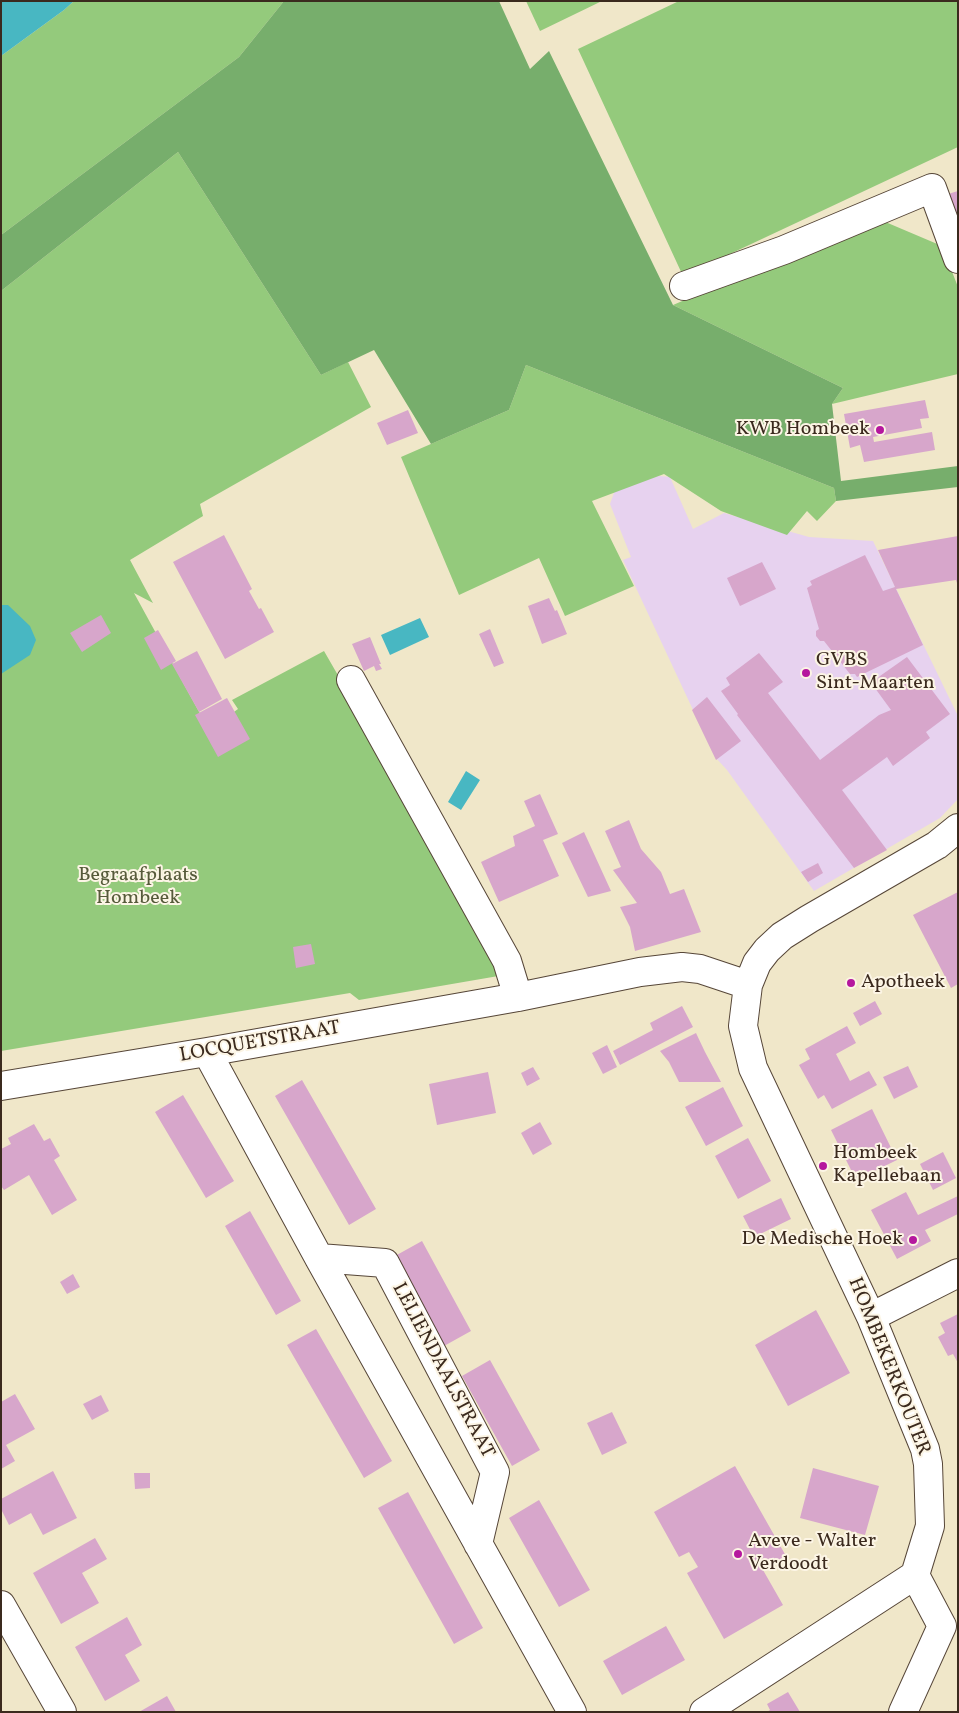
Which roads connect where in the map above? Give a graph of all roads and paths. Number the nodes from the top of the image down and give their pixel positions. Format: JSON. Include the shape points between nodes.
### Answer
{"nodes":[{"id":1,"x":958,"y":259,"type":"edge"},
{"id":2,"x":684,"y":286,"type":"dead end"},
{"id":3,"x":351,"y":680,"type":"dead end"},
{"id":4,"x":958,"y":828,"type":"edge"},
{"id":5,"x":748,"y":985,"type":"junction"},
{"id":6,"x":518,"y":997,"type":"junction"},
{"id":7,"x":207,"y":1052,"type":"junction"},
{"id":8,"x":1,"y":1086,"type":"edge"},
{"id":9,"x":319,"y":1258,"type":"junction"},
{"id":10,"x":958,"y":1273,"type":"edge"},
{"id":11,"x":871,"y":1317,"type":"junction"},
{"id":12,"x":478,"y":1544,"type":"junction"},
{"id":13,"x":915,"y":1575,"type":"junction"},
{"id":14,"x":1,"y":1605,"type":"edge"},
{"id":15,"x":950,"y":1630,"type":"edge"},
{"id":16,"x":62,"y":1712,"type":"edge"},
{"id":17,"x":572,"y":1712,"type":"edge"},
{"id":18,"x":704,"y":1712,"type":"edge"},
{"id":19,"x":902,"y":1712,"type":"edge"}],
"edges":[{"from":1,"to":2,"type":"street","via":[[932,188],[784,250]]},
{"from":3,"to":6,"type":"street","via":[[507,961]]},
{"from":4,"to":5,"type":"street","name":"HOMBEKERKOUTER","via":[[937,845],[782,936],[766,950]]},
{"from":5,"to":6,"type":"street","name":"LOCQUETSTRAAT","via":[[700,970],[682,968],[640,972]]},
{"from":5,"to":11,"type":"street","name":"HOMBEKERKOUTER","via":[[743,1026],[753,1068]]},
{"from":6,"to":7,"type":"street","name":"LOCQUETSTRAAT"},
{"from":7,"to":8,"type":"street","name":"LOCQUETSTRAAT"},
{"from":7,"to":9,"type":"street"},
{"from":9,"to":12,"type":"street"},
{"from":9,"to":12,"type":"street","name":"LELIENDAALSTRAAT","via":[[385,1264],[495,1472]]},
{"from":10,"to":11,"type":"street"},
{"from":11,"to":13,"type":"street","name":"HOMBEKERKOUTER","via":[[925,1449],[928,1464],[930,1526]]},
{"from":12,"to":17,"type":"street"},
{"from":13,"to":15,"type":"street"},
{"from":13,"to":18,"type":"street"},
{"from":14,"to":16,"type":"street"},
{"from":15,"to":19,"type":"street"}]}
